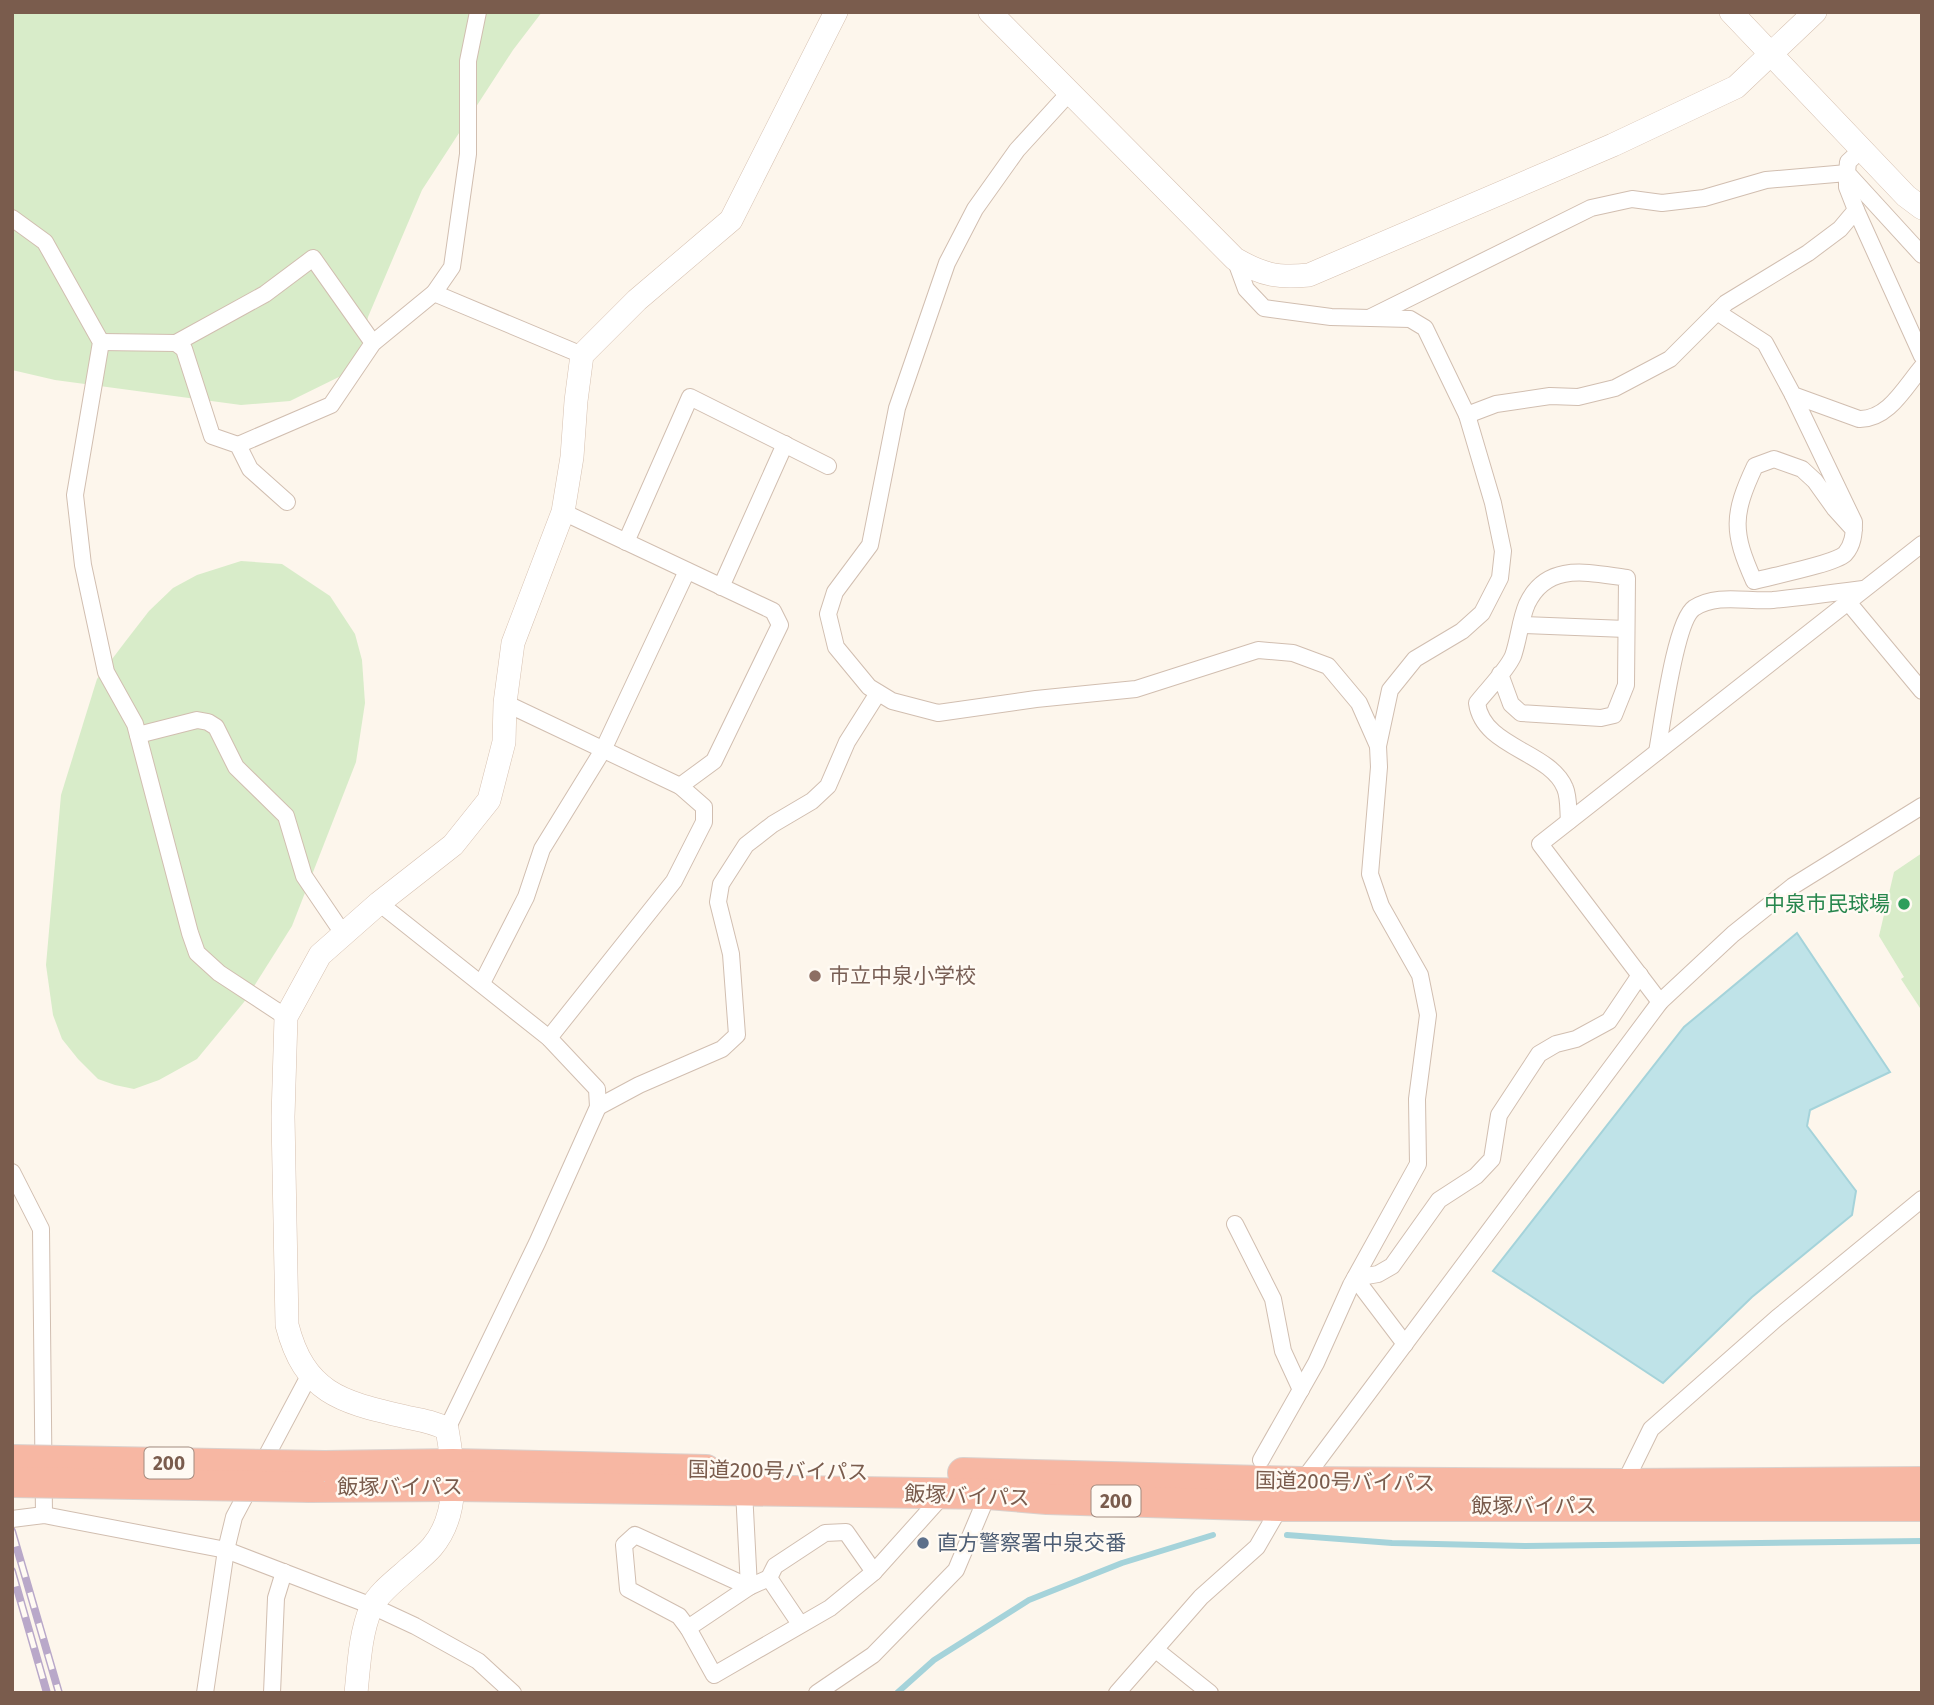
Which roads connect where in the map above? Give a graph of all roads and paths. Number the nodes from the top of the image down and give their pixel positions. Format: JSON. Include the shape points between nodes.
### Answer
{"nodes":[{"id":1,"x":478,"y":12,"type":"edge"},
{"id":2,"x":836,"y":12,"type":"edge"},
{"id":3,"x":990,"y":12,"type":"edge"},
{"id":4,"x":1731,"y":12,"type":"edge"},
{"id":5,"x":1815,"y":12,"type":"edge"},
{"id":6,"x":1773,"y":54,"type":"junction"},
{"id":7,"x":1069,"y":93,"type":"junction"},
{"id":8,"x":1861,"y":150,"type":"junction"},
{"id":9,"x":1847,"y":173,"type":"junction"},
{"id":10,"x":1922,"y":208,"type":"edge"},
{"id":11,"x":1856,"y":211,"type":"junction"},
{"id":12,"x":12,"y":218,"type":"edge"},
{"id":13,"x":1922,"y":255,"type":"edge"},
{"id":14,"x":1235,"y":259,"type":"junction"},
{"id":15,"x":434,"y":293,"type":"junction"},
{"id":16,"x":1717,"y":312,"type":"junction"},
{"id":17,"x":1368,"y":318,"type":"junction"},
{"id":18,"x":101,"y":342,"type":"junction"},
{"id":19,"x":373,"y":343,"type":"junction"},
{"id":20,"x":176,"y":344,"type":"junction"},
{"id":21,"x":582,"y":355,"type":"junction"},
{"id":22,"x":1922,"y":356,"type":"edge"},
{"id":23,"x":1922,"y":367,"type":"edge"},
{"id":24,"x":1793,"y":395,"type":"junction"},
{"id":25,"x":1467,"y":415,"type":"junction"},
{"id":26,"x":785,"y":444,"type":"junction"},
{"id":27,"x":239,"y":445,"type":"junction"},
{"id":28,"x":828,"y":466,"type":"dead end"},
{"id":29,"x":287,"y":502,"type":"dead end"},
{"id":30,"x":563,"y":512,"type":"junction"},
{"id":31,"x":1854,"y":530,"type":"junction"},
{"id":32,"x":626,"y":542,"type":"junction"},
{"id":33,"x":1922,"y":544,"type":"edge"},
{"id":34,"x":687,"y":571,"type":"junction"},
{"id":35,"x":1754,"y":581,"type":"junction"},
{"id":36,"x":721,"y":587,"type":"junction"},
{"id":37,"x":1866,"y":589,"type":"junction"},
{"id":38,"x":1750,"y":600,"type":"junction"},
{"id":39,"x":1848,"y":602,"type":"junction"},
{"id":40,"x":1521,"y":625,"type":"junction"},
{"id":41,"x":1626,"y":629,"type":"junction"},
{"id":42,"x":1500,"y":674,"type":"junction"},
{"id":43,"x":1922,"y":691,"type":"edge"},
{"id":44,"x":878,"y":693,"type":"junction"},
{"id":45,"x":505,"y":703,"type":"junction"},
{"id":46,"x":138,"y":735,"type":"junction"},
{"id":47,"x":1378,"y":746,"type":"junction"},
{"id":48,"x":603,"y":750,"type":"junction"},
{"id":49,"x":1657,"y":752,"type":"junction"},
{"id":50,"x":680,"y":786,"type":"junction"},
{"id":51,"x":1922,"y":806,"type":"edge"},
{"id":52,"x":1569,"y":821,"type":"junction"},
{"id":53,"x":379,"y":903,"type":"junction"},
{"id":54,"x":344,"y":935,"type":"junction"},
{"id":55,"x":1640,"y":975,"type":"junction"},
{"id":56,"x":482,"y":984,"type":"junction"},
{"id":57,"x":1660,"y":1002,"type":"junction"},
{"id":58,"x":286,"y":1017,"type":"junction"},
{"id":59,"x":549,"y":1038,"type":"junction"},
{"id":60,"x":598,"y":1107,"type":"junction"},
{"id":61,"x":12,"y":1172,"type":"edge"},
{"id":62,"x":1922,"y":1199,"type":"edge"},
{"id":63,"x":1236,"y":1224,"type":"dead end"},
{"id":64,"x":1355,"y":1278,"type":"junction"},
{"id":65,"x":1405,"y":1344,"type":"junction"},
{"id":66,"x":309,"y":1376,"type":"junction"},
{"id":67,"x":1301,"y":1390,"type":"junction"},
{"id":68,"x":447,"y":1429,"type":"junction"},
{"id":69,"x":12,"y":1460,"type":"edge"},
{"id":70,"x":1261,"y":1460,"type":"dead end"},
{"id":71,"x":453,"y":1475,"type":"junction"},
{"id":72,"x":318,"y":1476,"type":"junction"},
{"id":73,"x":12,"y":1482,"type":"edge"},
{"id":74,"x":1302,"y":1482,"type":"junction"},
{"id":75,"x":1922,"y":1482,"type":"edge"},
{"id":76,"x":1624,"y":1485,"type":"junction"},
{"id":77,"x":744,"y":1491,"type":"junction"},
{"id":78,"x":945,"y":1493,"type":"junction"},
{"id":79,"x":988,"y":1494,"type":"junction"},
{"id":80,"x":1280,"y":1506,"type":"junction"},
{"id":81,"x":1922,"y":1506,"type":"edge"},
{"id":82,"x":44,"y":1515,"type":"junction"},
{"id":83,"x":12,"y":1519,"type":"edge"},
{"id":84,"x":226,"y":1550,"type":"junction"},
{"id":85,"x":284,"y":1572,"type":"junction"},
{"id":86,"x":874,"y":1573,"type":"junction"},
{"id":87,"x":769,"y":1578,"type":"junction"},
{"id":88,"x":749,"y":1587,"type":"junction"},
{"id":89,"x":372,"y":1606,"type":"junction"},
{"id":90,"x":800,"y":1624,"type":"junction"},
{"id":91,"x":688,"y":1628,"type":"junction"},
{"id":92,"x":1156,"y":1650,"type":"junction"},
{"id":93,"x":205,"y":1693,"type":"edge"},
{"id":94,"x":272,"y":1693,"type":"edge"},
{"id":95,"x":356,"y":1693,"type":"edge"},
{"id":96,"x":513,"y":1693,"type":"edge"},
{"id":97,"x":817,"y":1693,"type":"edge"},
{"id":98,"x":1117,"y":1693,"type":"edge"},
{"id":99,"x":1210,"y":1693,"type":"edge"}],
"edges":[{"from":1,"to":15,"type":"street","via":[[468,61],[468,154],[452,267]]},
{"from":2,"to":21,"type":"street","via":[[731,220],[637,300]]},
{"from":3,"to":7,"type":"street"},
{"from":4,"to":6,"type":"street"},
{"from":5,"to":6,"type":"street"},
{"from":6,"to":8,"type":"street"},
{"from":6,"to":14,"type":"street","via":[[1736,87],[1712,99],[1309,275],[1282,277],[1259,272]]},
{"from":7,"to":14,"type":"street"},
{"from":7,"to":44,"type":"street","via":[[1017,150],[982,199],[947,263],[897,408],[870,545],[835,592],[828,614],[836,647]]},
{"from":8,"to":9,"type":"street","via":[[1848,162]]},
{"from":8,"to":10,"type":"street"},
{"from":9,"to":11,"type":"street"},
{"from":9,"to":13,"type":"street"},
{"from":9,"to":17,"type":"street","via":[[1766,180],[1704,198],[1662,203],[1632,199],[1591,208]]},
{"from":11,"to":16,"type":"street","via":[[1808,253],[1744,290]]},
{"from":11,"to":22,"type":"street"},
{"from":12,"to":18,"type":"street","via":[[45,242]]},
{"from":14,"to":17,"type":"street","via":[[1246,289],[1264,308]]},
{"from":15,"to":19,"type":"street"},
{"from":15,"to":21,"type":"street"},
{"from":16,"to":24,"type":"street","via":[[1765,343]]},
{"from":16,"to":25,"type":"street","via":[[1670,359],[1615,388],[1578,397],[1496,404]]},
{"from":17,"to":25,"type":"street","via":[[1410,319],[1425,328]]},
{"from":18,"to":20,"type":"street"},
{"from":18,"to":46,"type":"street","via":[[75,495],[83,565],[106,672]]},
{"from":19,"to":20,"type":"street","via":[[313,258],[265,294]]},
{"from":19,"to":27,"type":"street","via":[[331,405]]},
{"from":20,"to":27,"type":"street","via":[[184,349],[193,371],[212,436]]},
{"from":21,"to":30,"type":"street"},
{"from":23,"to":24,"type":"street","via":[[1885,411],[1869,419]]},
{"from":24,"to":31,"type":"street"},
{"from":25,"to":47,"type":"street","via":[[1503,551],[1500,578],[1482,612],[1462,631],[1415,659],[1390,690]]},
{"from":26,"to":28,"type":"street"},
{"from":26,"to":32,"type":"street","via":[[690,397]]},
{"from":26,"to":36,"type":"street"},
{"from":27,"to":29,"type":"street","via":[[250,470]]},
{"from":30,"to":32,"type":"street"},
{"from":30,"to":45,"type":"street","via":[[513,643]]},
{"from":31,"to":35,"type":"street","via":[[1844,555]]},
{"from":31,"to":35,"type":"street","via":[[1802,469],[1774,458],[1755,466],[1737,517],[1740,548]]},
{"from":32,"to":34,"type":"street"},
{"from":33,"to":37,"type":"street"},
{"from":34,"to":36,"type":"street"},
{"from":34,"to":48,"type":"street"},
{"from":35,"to":38,"type":"street"},
{"from":36,"to":50,"type":"street","via":[[773,611],[780,625],[715,761]]},
{"from":37,"to":38,"type":"street"},
{"from":37,"to":39,"type":"street"},
{"from":38,"to":49,"type":"street","via":[[1719,599],[1692,609],[1675,651]]},
{"from":39,"to":43,"type":"street"},
{"from":39,"to":49,"type":"street"},
{"from":40,"to":41,"type":"street"},
{"from":40,"to":41,"type":"street","via":[[1527,604],[1544,580],[1581,572],[1627,578]]},
{"from":40,"to":42,"type":"street","via":[[1512,659]]},
{"from":41,"to":42,"type":"street","via":[[1626,685],[1614,715],[1521,713],[1511,704]]},
{"from":42,"to":52,"type":"street","via":[[1478,703],[1479,716],[1488,729],[1556,774],[1566,789]]},
{"from":44,"to":47,"type":"street","via":[[938,713],[1136,689],[1258,650],[1293,653],[1328,666],[1359,703]]},
{"from":44,"to":60,"type":"street","via":[[828,786],[746,845],[722,884],[718,902],[731,954],[737,1035],[722,1049]]},
{"from":45,"to":48,"type":"street"},
{"from":45,"to":53,"type":"street","via":[[504,742],[489,800],[453,845]]},
{"from":46,"to":54,"type":"street","via":[[197,720],[216,727],[236,767],[286,816],[304,876]]},
{"from":46,"to":58,"type":"street","via":[[197,953]]},
{"from":47,"to":64,"type":"street","via":[[1370,874],[1381,906],[1420,975],[1428,1014],[1417,1099],[1418,1164]]},
{"from":48,"to":50,"type":"street"},
{"from":48,"to":56,"type":"street","via":[[542,849],[526,897]]},
{"from":49,"to":52,"type":"street"},
{"from":50,"to":59,"type":"street","via":[[704,807],[704,821],[674,881]]},
{"from":51,"to":57,"type":"street","via":[[1793,886]]},
{"from":52,"to":55,"type":"street","via":[[1540,844]]},
{"from":53,"to":54,"type":"street"},
{"from":53,"to":56,"type":"street"},
{"from":54,"to":58,"type":"street","via":[[320,955]]},
{"from":55,"to":57,"type":"street"},
{"from":55,"to":64,"type":"street","via":[[1609,1021],[1539,1054],[1499,1115],[1492,1158],[1476,1176],[1438,1200],[1392,1266]]},
{"from":56,"to":59,"type":"street"},
{"from":57,"to":65,"type":"street"},
{"from":58,"to":66,"type":"street","via":[[287,1325]]},
{"from":59,"to":60,"type":"street","via":[[597,1089]]},
{"from":60,"to":68,"type":"street"},
{"from":61,"to":82,"type":"street","via":[[41,1229]]},
{"from":62,"to":76,"type":"street","via":[[1651,1429]]},
{"from":63,"to":67,"type":"street","via":[[1273,1298],[1283,1351]]},
{"from":64,"to":65,"type":"street"},
{"from":64,"to":67,"type":"street"},
{"from":65,"to":74,"type":"street"},
{"from":66,"to":68,"type":"street","via":[[350,1404],[434,1422]]},
{"from":66,"to":84,"type":"street","via":[[234,1517]]},
{"from":67,"to":70,"type":"street"},
{"from":68,"to":71,"type":"street"},
{"from":69,"to":72,"type":"highway","name":"国道200号バイパス","number":"200","bridge":true},
{"from":71,"to":72,"type":"highway","name":"国道200号バイパス","number":"200"},
{"from":71,"to":74,"type":"highway","name":"国道200号バイパス","number":"200"},
{"from":71,"to":77,"type":"highway","name":"飯塚バイパス","number":"200"},
{"from":71,"to":89,"type":"street","via":[[445,1528]]},
{"from":72,"to":73,"type":"highway","name":"飯塚バイパス","number":"200","bridge":true},
{"from":74,"to":76,"type":"highway","name":"国道200号バイパス","number":"200"},
{"from":74,"to":80,"type":"street"},
{"from":75,"to":76,"type":"highway","name":"国道200号バイパス","number":"200"},
{"from":77,"to":78,"type":"highway","name":"飯塚バイパス","number":"200"},
{"from":77,"to":88,"type":"street"},
{"from":78,"to":79,"type":"highway","name":"飯塚バイパス","number":"200"},
{"from":78,"to":86,"type":"street"},
{"from":79,"to":80,"type":"highway","name":"飯塚バイパス","number":"200"},
{"from":79,"to":97,"type":"street","via":[[956,1570],[873,1655]]},
{"from":80,"to":81,"type":"highway","name":"飯塚バイパス","number":"200"},
{"from":80,"to":92,"type":"street","via":[[1257,1547],[1201,1597]]},
{"from":82,"to":83,"type":"street"},
{"from":82,"to":84,"type":"street"},
{"from":84,"to":85,"type":"street"},
{"from":84,"to":93,"type":"street"},
{"from":85,"to":89,"type":"street"},
{"from":85,"to":94,"type":"street","via":[[276,1598]]},
{"from":86,"to":87,"type":"street","via":[[846,1532],[825,1533],[775,1566]]},
{"from":86,"to":90,"type":"street","via":[[830,1608]]},
{"from":87,"to":88,"type":"street"},
{"from":87,"to":90,"type":"street"},
{"from":88,"to":91,"type":"street"},
{"from":88,"to":91,"type":"street","via":[[635,1535],[624,1545],[628,1589],[680,1616]]},
{"from":89,"to":95,"type":"street","via":[[361,1643]]},
{"from":89,"to":96,"type":"street","via":[[478,1661]]},
{"from":90,"to":91,"type":"street","via":[[714,1675]]},
{"from":92,"to":98,"type":"street"},
{"from":92,"to":99,"type":"street"}]}
